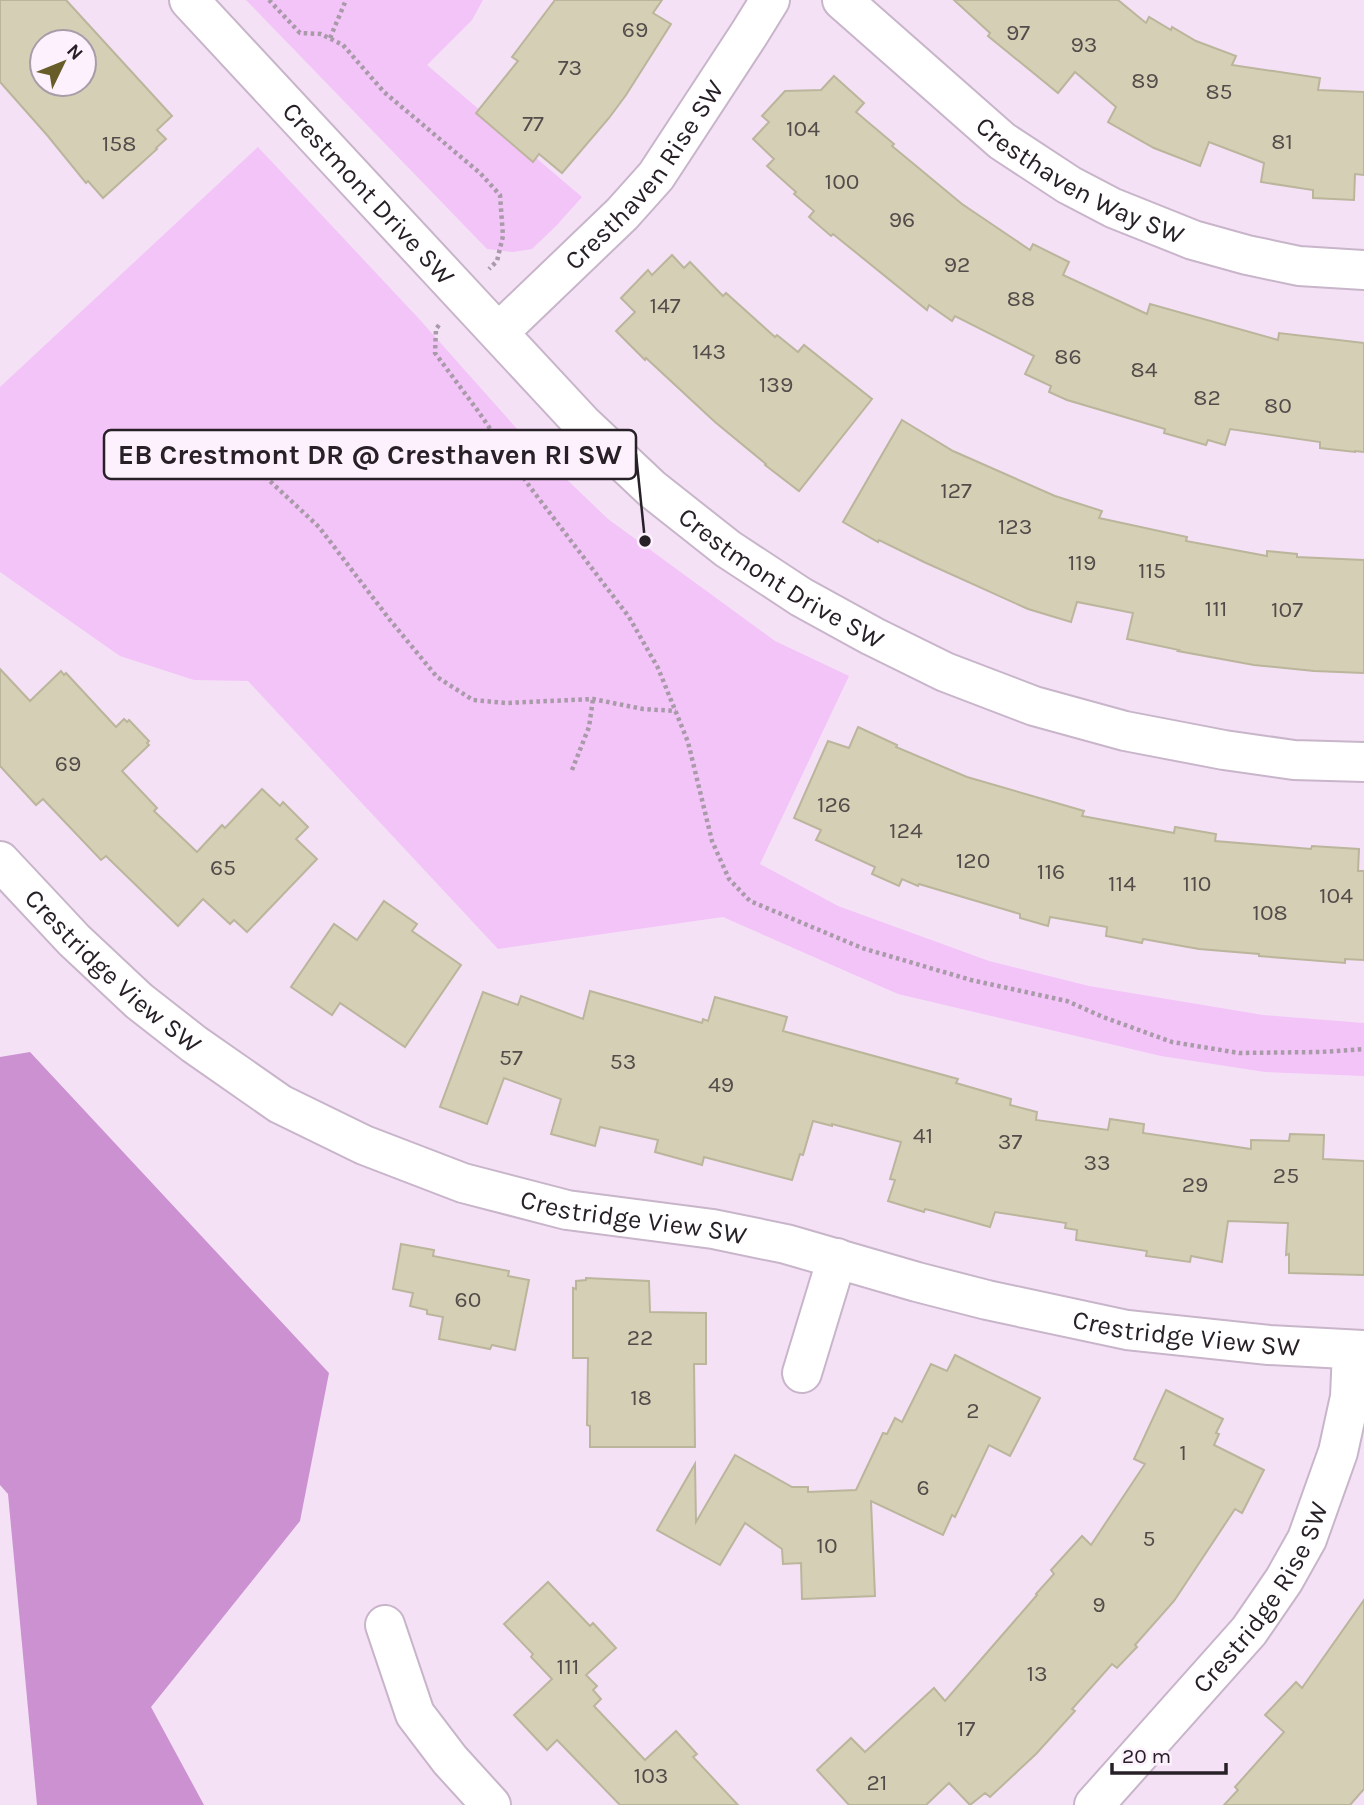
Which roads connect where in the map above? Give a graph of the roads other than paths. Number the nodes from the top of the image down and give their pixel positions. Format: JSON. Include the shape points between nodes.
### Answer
{"nodes":[{"id":1,"x":189,"y":0,"type":"edge"},
{"id":2,"x":770,"y":0,"type":"edge"},
{"id":3,"x":842,"y":0,"type":"edge"},
{"id":4,"x":1364,"y":270,"type":"edge"},
{"id":5,"x":499,"y":332,"type":"junction"},
{"id":6,"x":1364,"y":762,"type":"edge"},
{"id":7,"x":0,"y":861,"type":"edge"},
{"id":8,"x":836,"y":1258,"type":"junction"},
{"id":9,"x":1358,"y":1351,"type":"edge"},
{"id":10,"x":802,"y":1373,"type":"dead end"},
{"id":11,"x":385,"y":1625,"type":"dead end"},
{"id":12,"x":491,"y":1805,"type":"edge"},
{"id":13,"x":1094,"y":1805,"type":"edge"}],
"edges":[{"from":1,"to":5,"type":"street","name":"Crestmont Drive SW"},
{"from":2,"to":5,"type":"street","name":"Cresthaven Rise SW","via":[[656,176]]},
{"from":3,"to":4,"type":"street","name":"Cresthaven Way SW","via":[[1002,141],[1112,208],[1193,240],[1247,255],[1299,266]]},
{"from":5,"to":6,"type":"street","name":"Crestmont Drive SW","via":[[582,423],[652,489],[728,549],[801,597],[884,642],[945,672],[1034,706],[1125,731],[1294,760]]},
{"from":7,"to":8,"type":"street","name":"Crestridge View SW","via":[[74,940],[139,1001],[194,1044],[280,1104],[365,1145],[463,1183],[568,1210],[713,1229]]},
{"from":8,"to":9,"type":"street","name":"Crestridge View SW","via":[[987,1300],[1127,1330]]},
{"from":8,"to":10,"type":"street"},
{"from":9,"to":13,"type":"street","name":"Crestridge Rise SW","via":[[1338,1452],[1307,1539],[1284,1580],[1249,1631]]},
{"from":11,"to":12,"type":"street","via":[[415,1714]]}]}
